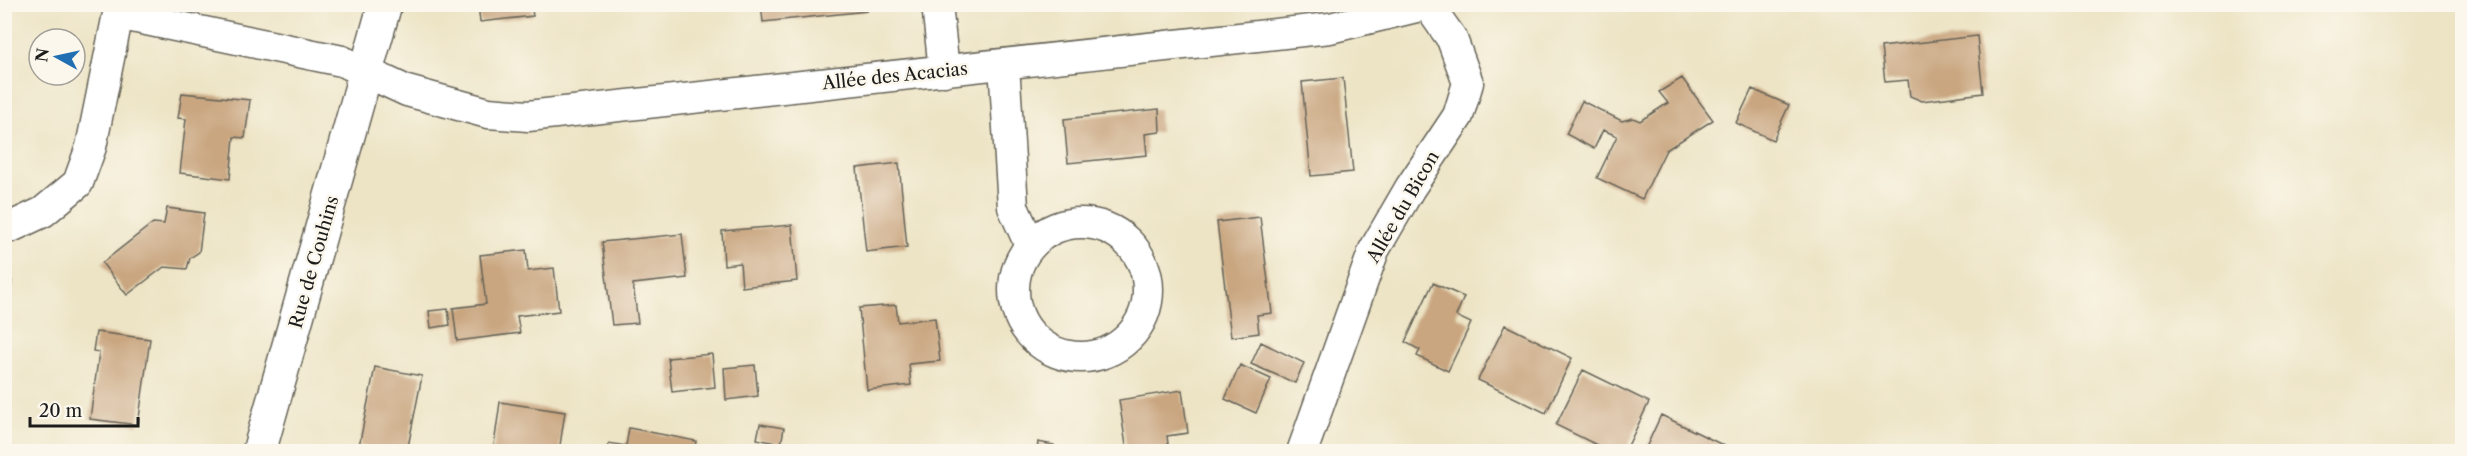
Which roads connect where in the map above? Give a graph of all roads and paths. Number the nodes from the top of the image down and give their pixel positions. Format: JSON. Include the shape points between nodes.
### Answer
{"nodes":[{"id":1,"x":385,"y":4,"type":"edge"},
{"id":2,"x":937,"y":4,"type":"edge"},
{"id":3,"x":1429,"y":5,"type":"edge"},
{"id":4,"x":118,"y":9,"type":"edge"},
{"id":5,"x":1004,"y":64,"type":"junction"},
{"id":6,"x":366,"y":71,"type":"junction"},
{"id":7,"x":944,"y":72,"type":"junction"},
{"id":8,"x":4,"y":226,"type":"edge"},
{"id":9,"x":1030,"y":245,"type":"junction"},
{"id":10,"x":259,"y":452,"type":"edge"},
{"id":11,"x":1302,"y":452,"type":"edge"}],
"edges":[{"from":1,"to":6,"type":"street","name":"Rue de Couhins"},
{"from":2,"to":7,"type":"street"},
{"from":3,"to":5,"type":"street","name":"Allée des Acacias","via":[[1330,28]]},
{"from":3,"to":11,"type":"street","name":"Allée du Bicon","via":[[1452,39],[1468,83],[1458,116],[1374,250]]},
{"from":4,"to":6,"type":"street","name":"Allée des Acacias","via":[[342,61]]},
{"from":4,"to":8,"type":"street","via":[[91,147],[78,183],[43,212],[11,227]]},
{"from":5,"to":7,"type":"street","name":"Allée des Acacias"},
{"from":5,"to":9,"type":"street","via":[[1013,207]]},
{"from":6,"to":7,"type":"street","name":"Allée des Acacias","via":[[407,91],[488,113],[528,116]]},
{"from":6,"to":10,"type":"street","name":"Rue de Couhins"},
{"from":9,"to":9,"type":"street","via":[[1019,263],[1014,283],[1015,305],[1023,324],[1037,341],[1055,352],[1075,357],[1096,356],[1116,348],[1134,333],[1145,312],[1149,289],[1145,266],[1133,246],[1116,231],[1094,223],[1071,222],[1048,230]]}]}
